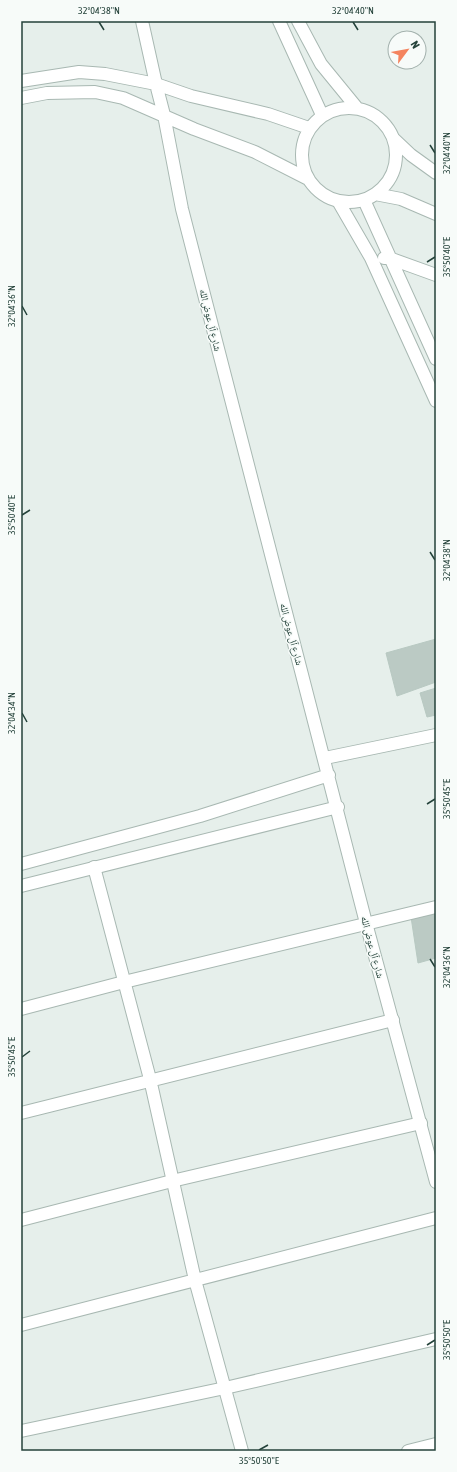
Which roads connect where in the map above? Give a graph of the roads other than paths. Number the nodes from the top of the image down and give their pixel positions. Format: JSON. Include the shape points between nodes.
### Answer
{"nodes":[{"id":1,"x":142,"y":21,"type":"edge"},
{"id":2,"x":279,"y":21,"type":"edge"},
{"id":3,"x":298,"y":21,"type":"edge"},
{"id":4,"x":21,"y":81,"type":"edge"},
{"id":5,"x":156,"y":84,"type":"junction"},
{"id":6,"x":21,"y":98,"type":"edge"},
{"id":7,"x":357,"y":108,"type":"junction"},
{"id":8,"x":164,"y":115,"type":"junction"},
{"id":9,"x":322,"y":115,"type":"junction"},
{"id":10,"x":309,"y":128,"type":"junction"},
{"id":11,"x":392,"y":138,"type":"junction"},
{"id":12,"x":436,"y":173,"type":"edge"},
{"id":13,"x":308,"y":179,"type":"junction"},
{"id":14,"x":375,"y":194,"type":"junction"},
{"id":15,"x":364,"y":200,"type":"junction"},
{"id":16,"x":338,"y":201,"type":"junction"},
{"id":17,"x":436,"y":214,"type":"edge"},
{"id":18,"x":371,"y":258,"type":"junction"},
{"id":19,"x":389,"y":258,"type":"junction"},
{"id":20,"x":436,"y":275,"type":"edge"},
{"id":21,"x":436,"y":359,"type":"edge"},
{"id":22,"x":436,"y":401,"type":"edge"},
{"id":23,"x":436,"y":735,"type":"edge"},
{"id":24,"x":325,"y":758,"type":"junction"},
{"id":25,"x":329,"y":775,"type":"junction"},
{"id":26,"x":338,"y":807,"type":"junction"},
{"id":27,"x":21,"y":864,"type":"edge"},
{"id":28,"x":94,"y":867,"type":"junction"},
{"id":29,"x":21,"y":886,"type":"edge"},
{"id":30,"x":436,"y":907,"type":"edge"},
{"id":31,"x":366,"y":923,"type":"junction"},
{"id":32,"x":124,"y":982,"type":"junction"},
{"id":33,"x":21,"y":1009,"type":"edge"},
{"id":34,"x":393,"y":1020,"type":"junction"},
{"id":35,"x":150,"y":1079,"type":"junction"},
{"id":36,"x":21,"y":1113,"type":"edge"},
{"id":37,"x":421,"y":1123,"type":"junction"},
{"id":38,"x":172,"y":1181,"type":"junction"},
{"id":39,"x":436,"y":1182,"type":"edge"},
{"id":40,"x":436,"y":1218,"type":"edge"},
{"id":41,"x":21,"y":1220,"type":"edge"},
{"id":42,"x":195,"y":1280,"type":"junction"},
{"id":43,"x":21,"y":1325,"type":"edge"},
{"id":44,"x":436,"y":1339,"type":"edge"},
{"id":45,"x":225,"y":1388,"type":"junction"},
{"id":46,"x":21,"y":1431,"type":"edge"},
{"id":47,"x":436,"y":1444,"type":"edge"},
{"id":48,"x":242,"y":1451,"type":"edge"},
{"id":49,"x":408,"y":1451,"type":"edge"}],
"edges":[{"from":1,"to":5,"type":"street","name":"شارع آل عوض الله"},
{"from":2,"to":9,"type":"street"},
{"from":3,"to":7,"type":"street","via":[[320,64]]},
{"from":4,"to":5,"type":"street","via":[[79,72],[105,74]]},
{"from":5,"to":8,"type":"street","name":"شارع آل عوض الله"},
{"from":5,"to":10,"type":"street","via":[[191,96],[268,114]]},
{"from":6,"to":8,"type":"street","via":[[47,93],[94,92],[124,98]]},
{"from":7,"to":9,"type":"street","via":[[345,107]]},
{"from":7,"to":11,"type":"street","via":[[375,115],[388,128]]},
{"from":8,"to":13,"type":"street","via":[[255,152]]},
{"from":8,"to":24,"type":"street","name":"شارع آل عوض الله","via":[[182,209]]},
{"from":9,"to":10,"type":"street"},
{"from":10,"to":13,"type":"street","via":[[303,141],[301,155]]},
{"from":11,"to":12,"type":"street"},
{"from":11,"to":14,"type":"street","via":[[396,158],[394,169],[383,187]]},
{"from":13,"to":16,"type":"street","via":[[326,197]]},
{"from":14,"to":15,"type":"street"},
{"from":14,"to":17,"type":"street","via":[[401,199]]},
{"from":15,"to":16,"type":"street"},
{"from":15,"to":19,"type":"street"},
{"from":16,"to":18,"type":"street"},
{"from":18,"to":19,"type":"street"},
{"from":18,"to":22,"type":"street"},
{"from":19,"to":20,"type":"street"},
{"from":19,"to":21,"type":"street"},
{"from":23,"to":24,"type":"street"},
{"from":24,"to":25,"type":"street","name":"شارع آل عوض الله"},
{"from":25,"to":26,"type":"street","name":"شارع آل عوض الله"},
{"from":25,"to":27,"type":"street","via":[[200,816]]},
{"from":26,"to":28,"type":"street"},
{"from":26,"to":31,"type":"street","name":"شارع آل عوض الله"},
{"from":28,"to":29,"type":"street"},
{"from":28,"to":32,"type":"street"},
{"from":30,"to":31,"type":"street"},
{"from":31,"to":32,"type":"street"},
{"from":31,"to":34,"type":"street","name":"شارع آل عوض الله"},
{"from":32,"to":33,"type":"street"},
{"from":32,"to":35,"type":"street"},
{"from":34,"to":35,"type":"street"},
{"from":34,"to":37,"type":"street","name":"شارع آل عوض الله"},
{"from":35,"to":36,"type":"street"},
{"from":35,"to":38,"type":"street"},
{"from":37,"to":38,"type":"street"},
{"from":37,"to":39,"type":"street","name":"شارع آل عوض الله"},
{"from":38,"to":41,"type":"street"},
{"from":38,"to":42,"type":"street"},
{"from":40,"to":42,"type":"street"},
{"from":42,"to":43,"type":"street"},
{"from":42,"to":45,"type":"street"},
{"from":44,"to":45,"type":"street"},
{"from":45,"to":46,"type":"street"},
{"from":45,"to":48,"type":"street"},
{"from":47,"to":49,"type":"street"}]}
